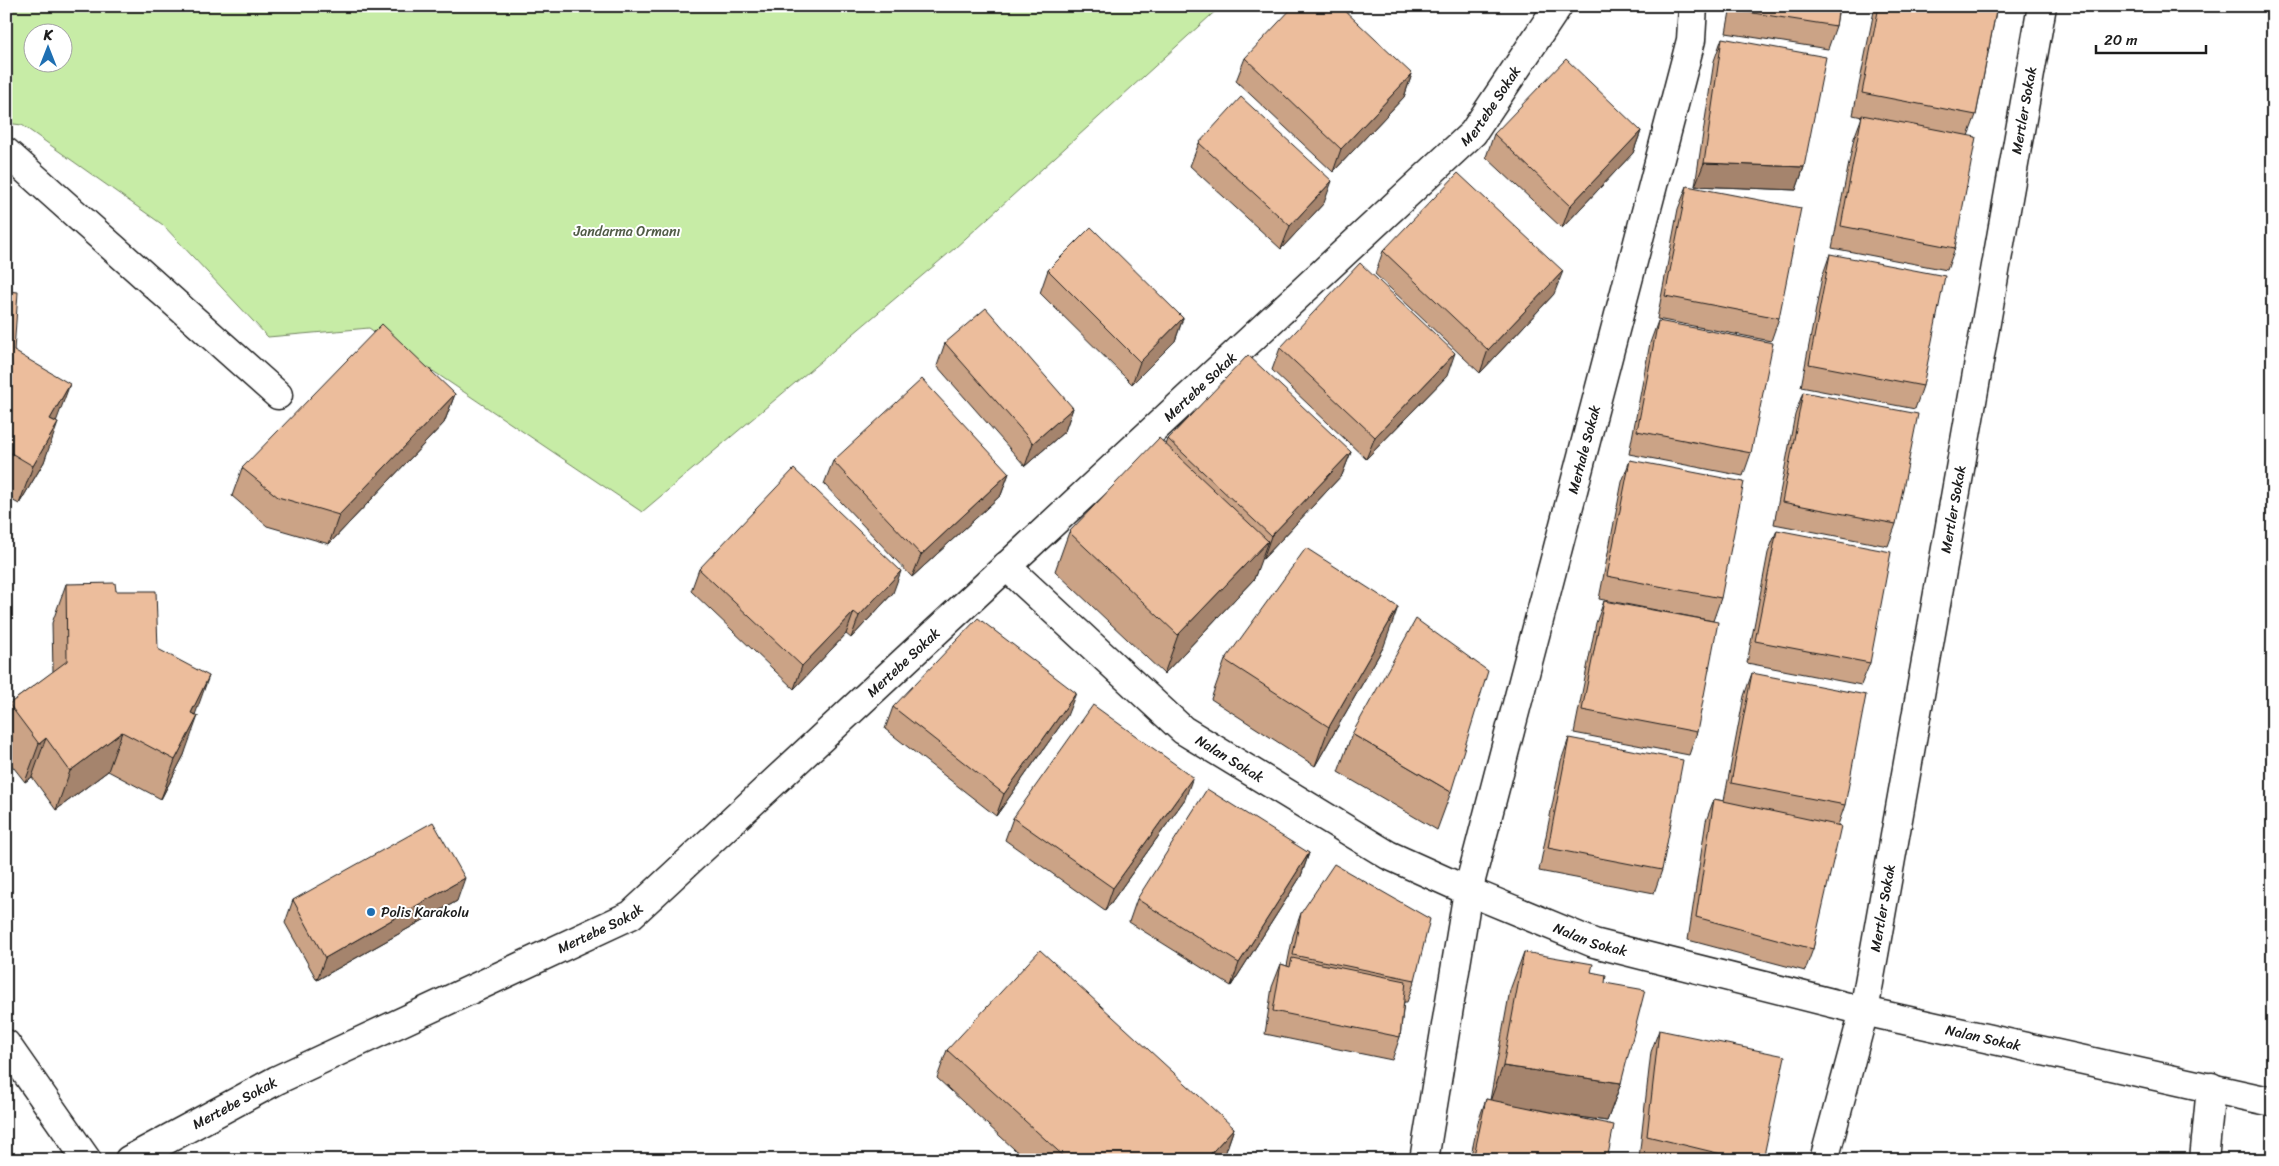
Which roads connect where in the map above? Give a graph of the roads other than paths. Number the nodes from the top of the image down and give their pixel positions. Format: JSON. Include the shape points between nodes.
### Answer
{"nodes":[{"id":1,"x":1558,"y":6,"type":"edge"},
{"id":2,"x":1692,"y":6,"type":"edge"},
{"id":3,"x":2042,"y":6,"type":"edge"},
{"id":4,"x":6,"y":152,"type":"edge"},
{"id":5,"x":278,"y":395,"type":"dead end"},
{"id":6,"x":1006,"y":566,"type":"junction"},
{"id":7,"x":1468,"y":891,"type":"junction"},
{"id":8,"x":1864,"y":1011,"type":"junction"},
{"id":9,"x":6,"y":1044,"type":"edge"},
{"id":10,"x":2211,"y":1087,"type":"junction"},
{"id":11,"x":2273,"y":1102,"type":"edge"},
{"id":12,"x":87,"y":1160,"type":"edge"},
{"id":13,"x":129,"y":1160,"type":"edge"},
{"id":14,"x":1424,"y":1160,"type":"edge"},
{"id":15,"x":1824,"y":1160,"type":"edge"},
{"id":16,"x":2204,"y":1160,"type":"edge"}],
"edges":[{"from":1,"to":6,"type":"street","name":"Mertebe Sokak","via":[[1473,132]]},
{"from":2,"to":7,"type":"street","name":"Merhale Sokak","via":[[1691,40]]},
{"from":3,"to":8,"type":"street","name":"Mertler Sokak"},
{"from":4,"to":5,"type":"street"},
{"from":6,"to":7,"type":"street","name":"Nalan Sokak","via":[[1183,730],[1388,855]]},
{"from":6,"to":13,"type":"street","name":"Mertebe Sokak","via":[[631,915],[277,1080]]},
{"from":7,"to":8,"type":"street","name":"Nalan Sokak","via":[[1594,943]]},
{"from":7,"to":14,"type":"street","name":"Merhale Sokak"},
{"from":8,"to":10,"type":"street","name":"Nalan Sokak"},
{"from":8,"to":15,"type":"street","name":"Mertler Sokak"},
{"from":9,"to":12,"type":"street"},
{"from":10,"to":11,"type":"street","name":"Nalan Sokak"},
{"from":10,"to":16,"type":"street"}]}
